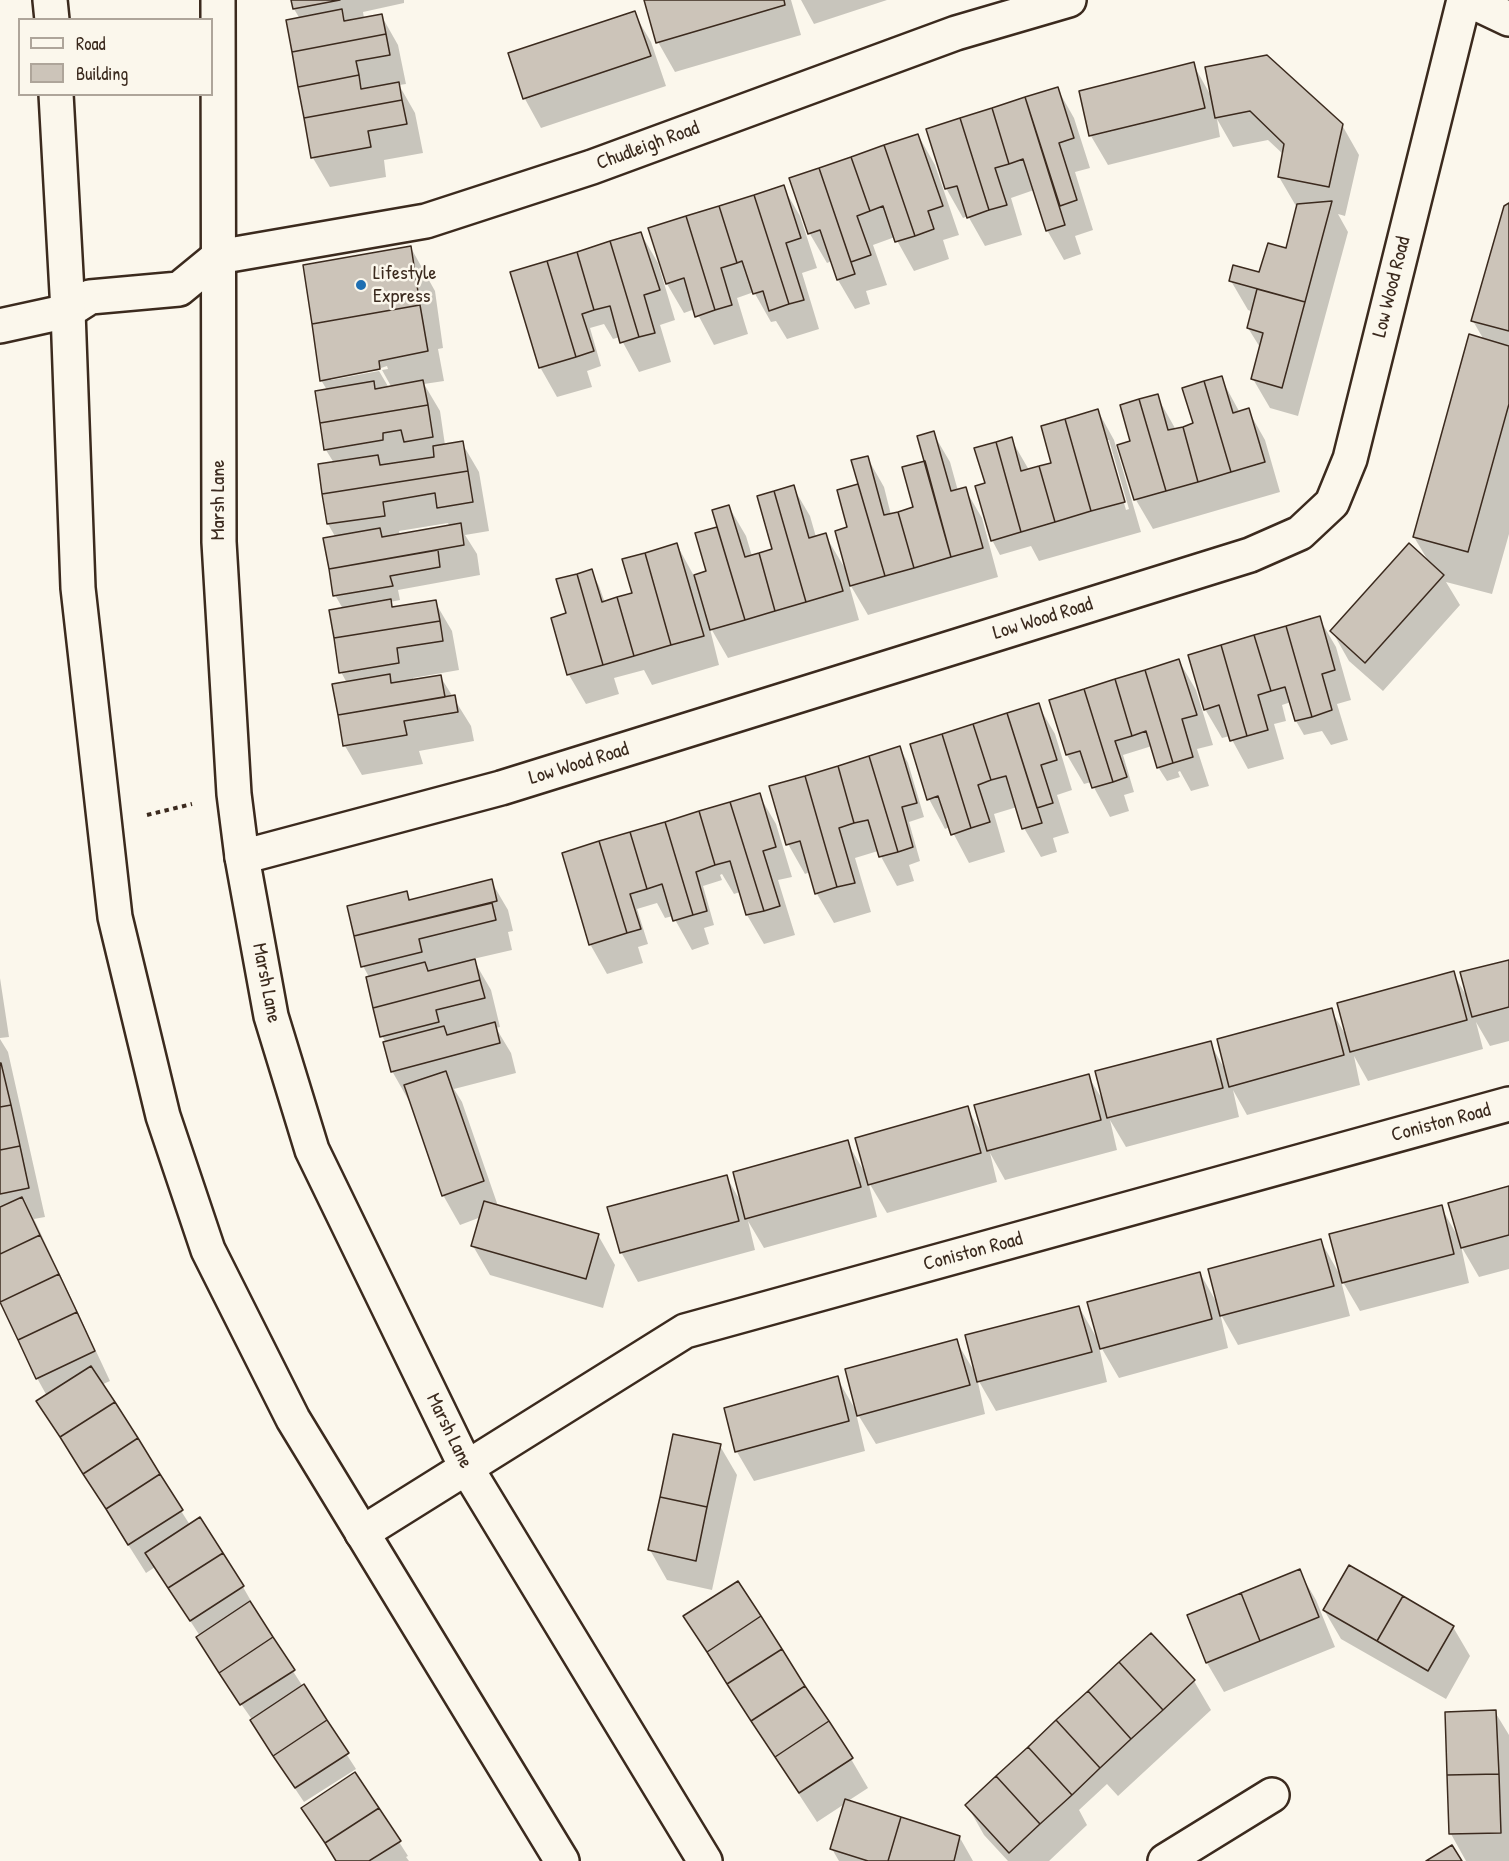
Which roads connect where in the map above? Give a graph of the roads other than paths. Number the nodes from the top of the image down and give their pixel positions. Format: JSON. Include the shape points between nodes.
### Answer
{"nodes":[{"id":1,"x":50,"y":0,"type":"edge"},
{"id":2,"x":218,"y":0,"type":"edge"},
{"id":3,"x":1069,"y":0,"type":"edge"},
{"id":4,"x":1464,"y":0,"type":"edge"},
{"id":5,"x":1469,"y":0,"type":"edge"},
{"id":6,"x":51,"y":18,"type":"edge"},
{"id":7,"x":1509,"y":19,"type":"edge"},
{"id":8,"x":56,"y":96,"type":"edge"},
{"id":9,"x":218,"y":258,"type":"junction"},
{"id":10,"x":68,"y":311,"type":"junction"},
{"id":11,"x":0,"y":326,"type":"edge"},
{"id":12,"x":242,"y":857,"type":"junction"},
{"id":13,"x":1509,"y":1104,"type":"edge"},
{"id":14,"x":466,"y":1467,"type":"junction"},
{"id":15,"x":362,"y":1533,"type":"junction"},
{"id":16,"x":1272,"y":1795,"type":"dead end"},
{"id":17,"x":562,"y":1861,"type":"edge"},
{"id":18,"x":705,"y":1861,"type":"edge"},
{"id":19,"x":1165,"y":1861,"type":"edge"}],
"edges":[{"from":1,"to":6,"type":"street"},
{"from":2,"to":9,"type":"street","name":"Marsh Lane"},
{"from":3,"to":9,"type":"street","name":"Chudleigh Road","via":[[956,33],[592,167],[426,221]]},
{"from":4,"to":12,"type":"street","name":"Low Wood Road","via":[[1350,459],[1332,503],[1300,534],[1250,555],[501,788]]},
{"from":5,"to":7,"type":"street"},
{"from":8,"to":10,"type":"street"},
{"from":9,"to":10,"type":"street","via":[[179,289],[90,297]]},
{"from":9,"to":12,"type":"street","name":"Marsh Lane","via":[[219,542],[234,794]]},
{"from":10,"to":11,"type":"street"},
{"from":10,"to":15,"type":"street","via":[[78,588],[115,917],[163,1116],[208,1250],[294,1419]]},
{"from":12,"to":14,"type":"street","name":"Marsh Lane","via":[[271,1016],[312,1150]]},
{"from":13,"to":14,"type":"street","name":"Coniston Road","via":[[685,1331]]},
{"from":14,"to":15,"type":"street","name":"Coniston Road"},
{"from":14,"to":18,"type":"street","name":"Marsh Lane"},
{"from":15,"to":17,"type":"street"},
{"from":16,"to":19,"type":"street"}]}
